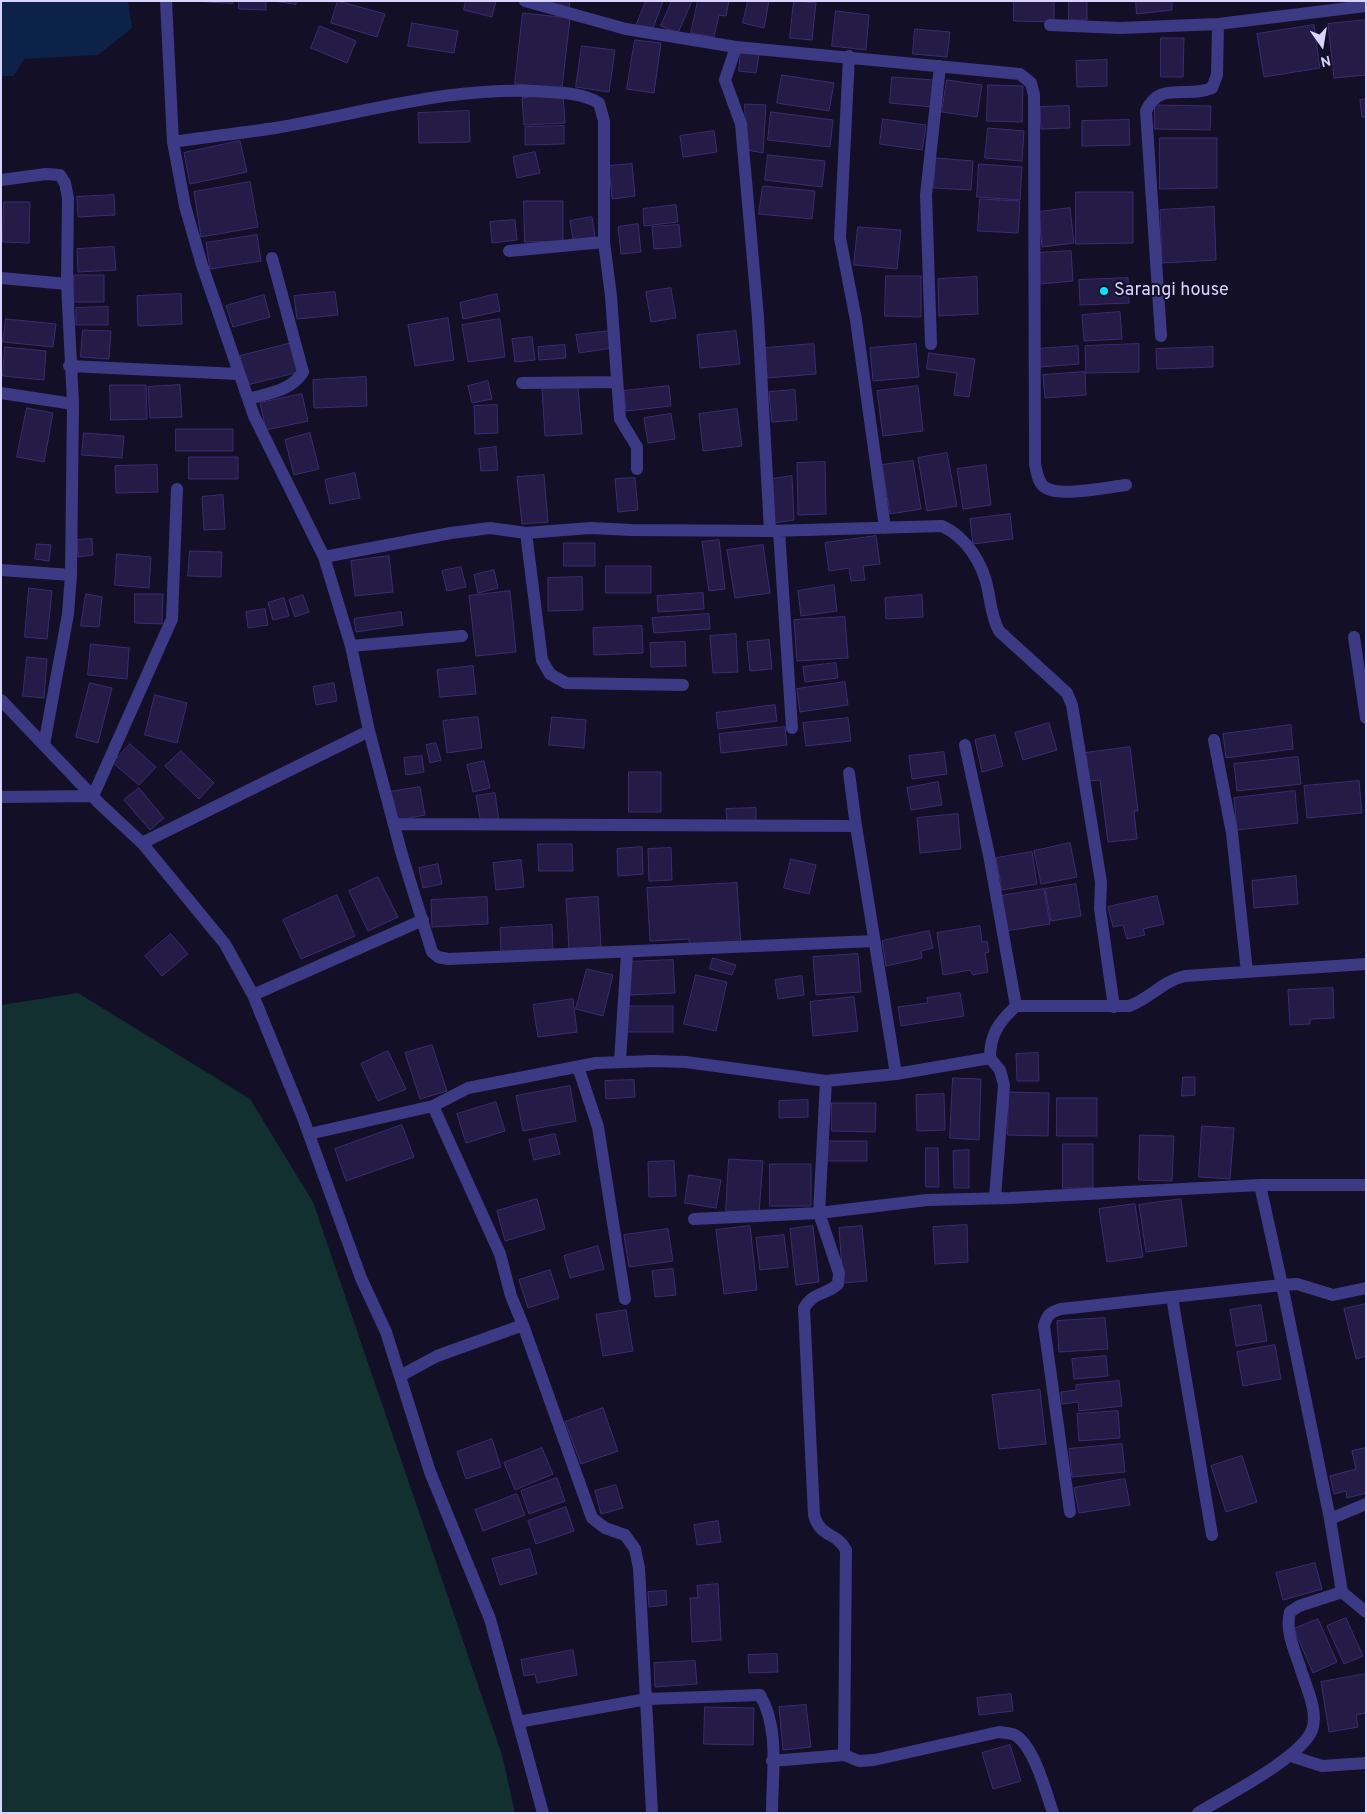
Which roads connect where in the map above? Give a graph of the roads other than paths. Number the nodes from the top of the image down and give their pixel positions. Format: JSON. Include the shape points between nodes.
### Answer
{"nodes":[{"id":1,"x":166,"y":1,"type":"edge"},
{"id":2,"x":525,"y":1,"type":"edge"},
{"id":3,"x":1366,"y":6,"type":"edge"},
{"id":4,"x":1218,"y":24,"type":"junction"},
{"id":5,"x":1050,"y":25,"type":"dead end"},
{"id":6,"x":736,"y":47,"type":"junction"},
{"id":7,"x":849,"y":56,"type":"junction"},
{"id":8,"x":940,"y":66,"type":"junction"},
{"id":9,"x":173,"y":142,"type":"junction"},
{"id":10,"x":1,"y":180,"type":"edge"},
{"id":11,"x":604,"y":242,"type":"junction"},
{"id":12,"x":509,"y":251,"type":"dead end"},
{"id":13,"x":272,"y":258,"type":"dead end"},
{"id":14,"x":1,"y":278,"type":"edge"},
{"id":15,"x":67,"y":284,"type":"junction"},
{"id":16,"x":1161,"y":336,"type":"dead end"},
{"id":17,"x":931,"y":344,"type":"dead end"},
{"id":18,"x":70,"y":366,"type":"junction"},
{"id":19,"x":238,"y":374,"type":"junction"},
{"id":20,"x":522,"y":382,"type":"dead end"},
{"id":21,"x":617,"y":382,"type":"junction"},
{"id":22,"x":1,"y":393,"type":"edge"},
{"id":23,"x":248,"y":399,"type":"junction"},
{"id":24,"x":73,"y":404,"type":"junction"},
{"id":25,"x":637,"y":469,"type":"dead end"},
{"id":26,"x":1126,"y":486,"type":"dead end"},
{"id":27,"x":177,"y":489,"type":"dead end"},
{"id":28,"x":885,"y":528,"type":"junction"},
{"id":29,"x":774,"y":531,"type":"junction"},
{"id":30,"x":526,"y":533,"type":"junction"},
{"id":31,"x":324,"y":557,"type":"junction"},
{"id":32,"x":1,"y":570,"type":"edge"},
{"id":33,"x":71,"y":575,"type":"junction"},
{"id":34,"x":462,"y":636,"type":"dead end"},
{"id":35,"x":1354,"y":637,"type":"dead end"},
{"id":36,"x":351,"y":646,"type":"junction"},
{"id":37,"x":683,"y":685,"type":"dead end"},
{"id":38,"x":1,"y":700,"type":"edge"},
{"id":39,"x":1366,"y":718,"type":"edge"},
{"id":40,"x":792,"y":728,"type":"dead end"},
{"id":41,"x":369,"y":731,"type":"junction"},
{"id":42,"x":1214,"y":740,"type":"dead end"},
{"id":43,"x":44,"y":745,"type":"junction"},
{"id":44,"x":965,"y":745,"type":"dead end"},
{"id":45,"x":849,"y":773,"type":"dead end"},
{"id":46,"x":93,"y":796,"type":"junction"},
{"id":47,"x":1,"y":797,"type":"edge"},
{"id":48,"x":394,"y":824,"type":"junction"},
{"id":49,"x":856,"y":826,"type":"junction"},
{"id":50,"x":142,"y":843,"type":"junction"},
{"id":51,"x":423,"y":920,"type":"junction"},
{"id":52,"x":874,"y":941,"type":"junction"},
{"id":53,"x":627,"y":953,"type":"junction"},
{"id":54,"x":1366,"y":964,"type":"edge"},
{"id":55,"x":1247,"y":972,"type":"junction"},
{"id":56,"x":254,"y":995,"type":"junction"},
{"id":57,"x":1016,"y":1006,"type":"junction"},
{"id":58,"x":1114,"y":1007,"type":"junction"},
{"id":59,"x":990,"y":1058,"type":"junction"},
{"id":60,"x":620,"y":1061,"type":"junction"},
{"id":61,"x":578,"y":1067,"type":"junction"},
{"id":62,"x":896,"y":1074,"type":"junction"},
{"id":63,"x":826,"y":1081,"type":"junction"},
{"id":64,"x":433,"y":1106,"type":"junction"},
{"id":65,"x":309,"y":1134,"type":"junction"},
{"id":66,"x":1260,"y":1185,"type":"junction"},
{"id":67,"x":1366,"y":1185,"type":"edge"},
{"id":68,"x":995,"y":1197,"type":"junction"},
{"id":69,"x":819,"y":1213,"type":"junction"},
{"id":70,"x":694,"y":1219,"type":"dead end"},
{"id":71,"x":1282,"y":1285,"type":"junction"},
{"id":72,"x":1366,"y":1288,"type":"edge"},
{"id":73,"x":1172,"y":1297,"type":"junction"},
{"id":74,"x":625,"y":1299,"type":"dead end"},
{"id":75,"x":523,"y":1325,"type":"junction"},
{"id":76,"x":400,"y":1376,"type":"junction"},
{"id":77,"x":1366,"y":1504,"type":"edge"},
{"id":78,"x":1070,"y":1512,"type":"dead end"},
{"id":79,"x":1330,"y":1519,"type":"junction"},
{"id":80,"x":1212,"y":1535,"type":"dead end"},
{"id":81,"x":1342,"y":1592,"type":"junction"},
{"id":82,"x":1366,"y":1612,"type":"edge"},
{"id":83,"x":647,"y":1699,"type":"junction"},
{"id":84,"x":518,"y":1722,"type":"junction"},
{"id":85,"x":844,"y":1755,"type":"junction"},
{"id":86,"x":1291,"y":1756,"type":"junction"},
{"id":87,"x":772,"y":1761,"type":"junction"},
{"id":88,"x":1366,"y":1763,"type":"edge"},
{"id":89,"x":543,"y":1813,"type":"edge"},
{"id":90,"x":652,"y":1813,"type":"edge"},
{"id":91,"x":772,"y":1813,"type":"edge"},
{"id":92,"x":1053,"y":1813,"type":"edge"},
{"id":93,"x":1198,"y":1813,"type":"edge"}],
"edges":[{"from":1,"to":9,"type":"street"},
{"from":2,"to":6,"type":"street","via":[[626,29]]},
{"from":3,"to":4,"type":"street"},
{"from":4,"to":5,"type":"street","via":[[1128,28]]},
{"from":4,"to":16,"type":"street","via":[[1217,76],[1212,88],[1201,93],[1164,92],[1151,100],[1146,112]]},
{"from":6,"to":7,"type":"street"},
{"from":6,"to":29,"type":"street","via":[[724,80],[741,124]]},
{"from":7,"to":8,"type":"street"},
{"from":7,"to":28,"type":"street","via":[[840,238],[856,320]]},
{"from":8,"to":17,"type":"street","via":[[926,195]]},
{"from":8,"to":26,"type":"street","via":[[1020,74],[1031,83],[1034,95],[1035,454],[1038,478],[1045,488],[1057,492]]},
{"from":9,"to":11,"type":"street","via":[[275,128],[471,92],[527,90],[586,95],[599,103],[604,120]]},
{"from":9,"to":19,"type":"street","via":[[185,206]]},
{"from":10,"to":15,"type":"street","via":[[46,174],[60,176],[65,183],[68,198]]},
{"from":11,"to":12,"type":"street"},
{"from":11,"to":21,"type":"street"},
{"from":13,"to":23,"type":"street","via":[[303,372],[297,382],[286,389]]},
{"from":14,"to":15,"type":"street"},
{"from":15,"to":18,"type":"street"},
{"from":18,"to":19,"type":"street"},
{"from":18,"to":24,"type":"street"},
{"from":19,"to":23,"type":"street"},
{"from":20,"to":21,"type":"street"},
{"from":21,"to":25,"type":"street","via":[[620,419],[637,446]]},
{"from":22,"to":24,"type":"street"},
{"from":23,"to":31,"type":"street"},
{"from":24,"to":33,"type":"street"},
{"from":27,"to":46,"type":"street","via":[[172,619]]},
{"from":28,"to":29,"type":"street"},
{"from":28,"to":58,"type":"street","via":[[942,526],[964,540],[984,576],[994,623],[1066,693],[1072,705],[1101,882],[1100,909]]},
{"from":29,"to":30,"type":"street","via":[[590,528]]},
{"from":29,"to":40,"type":"street"},
{"from":30,"to":31,"type":"street","via":[[490,528]]},
{"from":30,"to":37,"type":"street","via":[[542,660],[550,674],[566,683]]},
{"from":31,"to":36,"type":"street"},
{"from":32,"to":33,"type":"street"},
{"from":33,"to":43,"type":"street","via":[[68,614]]},
{"from":34,"to":36,"type":"street"},
{"from":35,"to":39,"type":"street"},
{"from":36,"to":41,"type":"street"},
{"from":38,"to":43,"type":"street"},
{"from":41,"to":48,"type":"street"},
{"from":41,"to":50,"type":"street"},
{"from":42,"to":55,"type":"street","via":[[1232,833]]},
{"from":43,"to":46,"type":"street"},
{"from":44,"to":57,"type":"street"},
{"from":45,"to":49,"type":"street"},
{"from":46,"to":47,"type":"street"},
{"from":46,"to":50,"type":"street"},
{"from":48,"to":49,"type":"street"},
{"from":48,"to":51,"type":"street"},
{"from":49,"to":52,"type":"street"},
{"from":50,"to":56,"type":"street","via":[[225,944]]},
{"from":51,"to":53,"type":"street","via":[[432,952],[448,959]]},
{"from":51,"to":56,"type":"street"},
{"from":52,"to":53,"type":"street"},
{"from":52,"to":62,"type":"street"},
{"from":53,"to":60,"type":"street"},
{"from":54,"to":55,"type":"street"},
{"from":55,"to":58,"type":"street","via":[[1171,979],[1143,1001]]},
{"from":56,"to":65,"type":"street"},
{"from":57,"to":58,"type":"street"},
{"from":57,"to":59,"type":"street","via":[[993,1032]]},
{"from":59,"to":62,"type":"street"},
{"from":59,"to":68,"type":"street","via":[[1000,1070],[1004,1085]]},
{"from":60,"to":61,"type":"street"},
{"from":60,"to":63,"type":"street","via":[[686,1062]]},
{"from":61,"to":64,"type":"street","via":[[468,1088]]},
{"from":61,"to":74,"type":"street","via":[[598,1127]]},
{"from":62,"to":63,"type":"street"},
{"from":63,"to":69,"type":"street"},
{"from":64,"to":65,"type":"street"},
{"from":64,"to":75,"type":"street","via":[[500,1254]]},
{"from":65,"to":76,"type":"street"},
{"from":66,"to":67,"type":"street"},
{"from":66,"to":68,"type":"street"},
{"from":66,"to":71,"type":"street"},
{"from":68,"to":69,"type":"street","via":[[927,1200]]},
{"from":69,"to":70,"type":"street"},
{"from":69,"to":85,"type":"street","via":[[839,1273],[838,1284],[829,1292],[816,1294],[804,1308],[814,1515],[817,1526],[842,1542],[846,1550]]},
{"from":71,"to":72,"type":"street","via":[[1297,1284],[1333,1295]]},
{"from":71,"to":73,"type":"street"},
{"from":71,"to":79,"type":"street"},
{"from":73,"to":78,"type":"street","via":[[1061,1309],[1046,1317],[1044,1326]]},
{"from":73,"to":80,"type":"street"},
{"from":75,"to":76,"type":"street","via":[[437,1356]]},
{"from":75,"to":83,"type":"street","via":[[592,1518],[605,1528],[625,1535],[635,1549]]},
{"from":76,"to":84,"type":"street","via":[[430,1472],[490,1619]]},
{"from":77,"to":79,"type":"street"},
{"from":79,"to":81,"type":"street"},
{"from":81,"to":82,"type":"street"},
{"from":81,"to":86,"type":"street","via":[[1290,1612],[1288,1630],[1313,1711],[1312,1730]]},
{"from":83,"to":84,"type":"street"},
{"from":83,"to":87,"type":"street","via":[[760,1695],[772,1728]]},
{"from":83,"to":90,"type":"street"},
{"from":84,"to":89,"type":"street"},
{"from":85,"to":87,"type":"street"},
{"from":85,"to":92,"type":"street","via":[[859,1761],[874,1760],[999,1732],[1014,1734],[1023,1742],[1038,1770]]},
{"from":86,"to":88,"type":"street","via":[[1322,1766]]},
{"from":86,"to":93,"type":"street"},
{"from":87,"to":91,"type":"street"}]}
